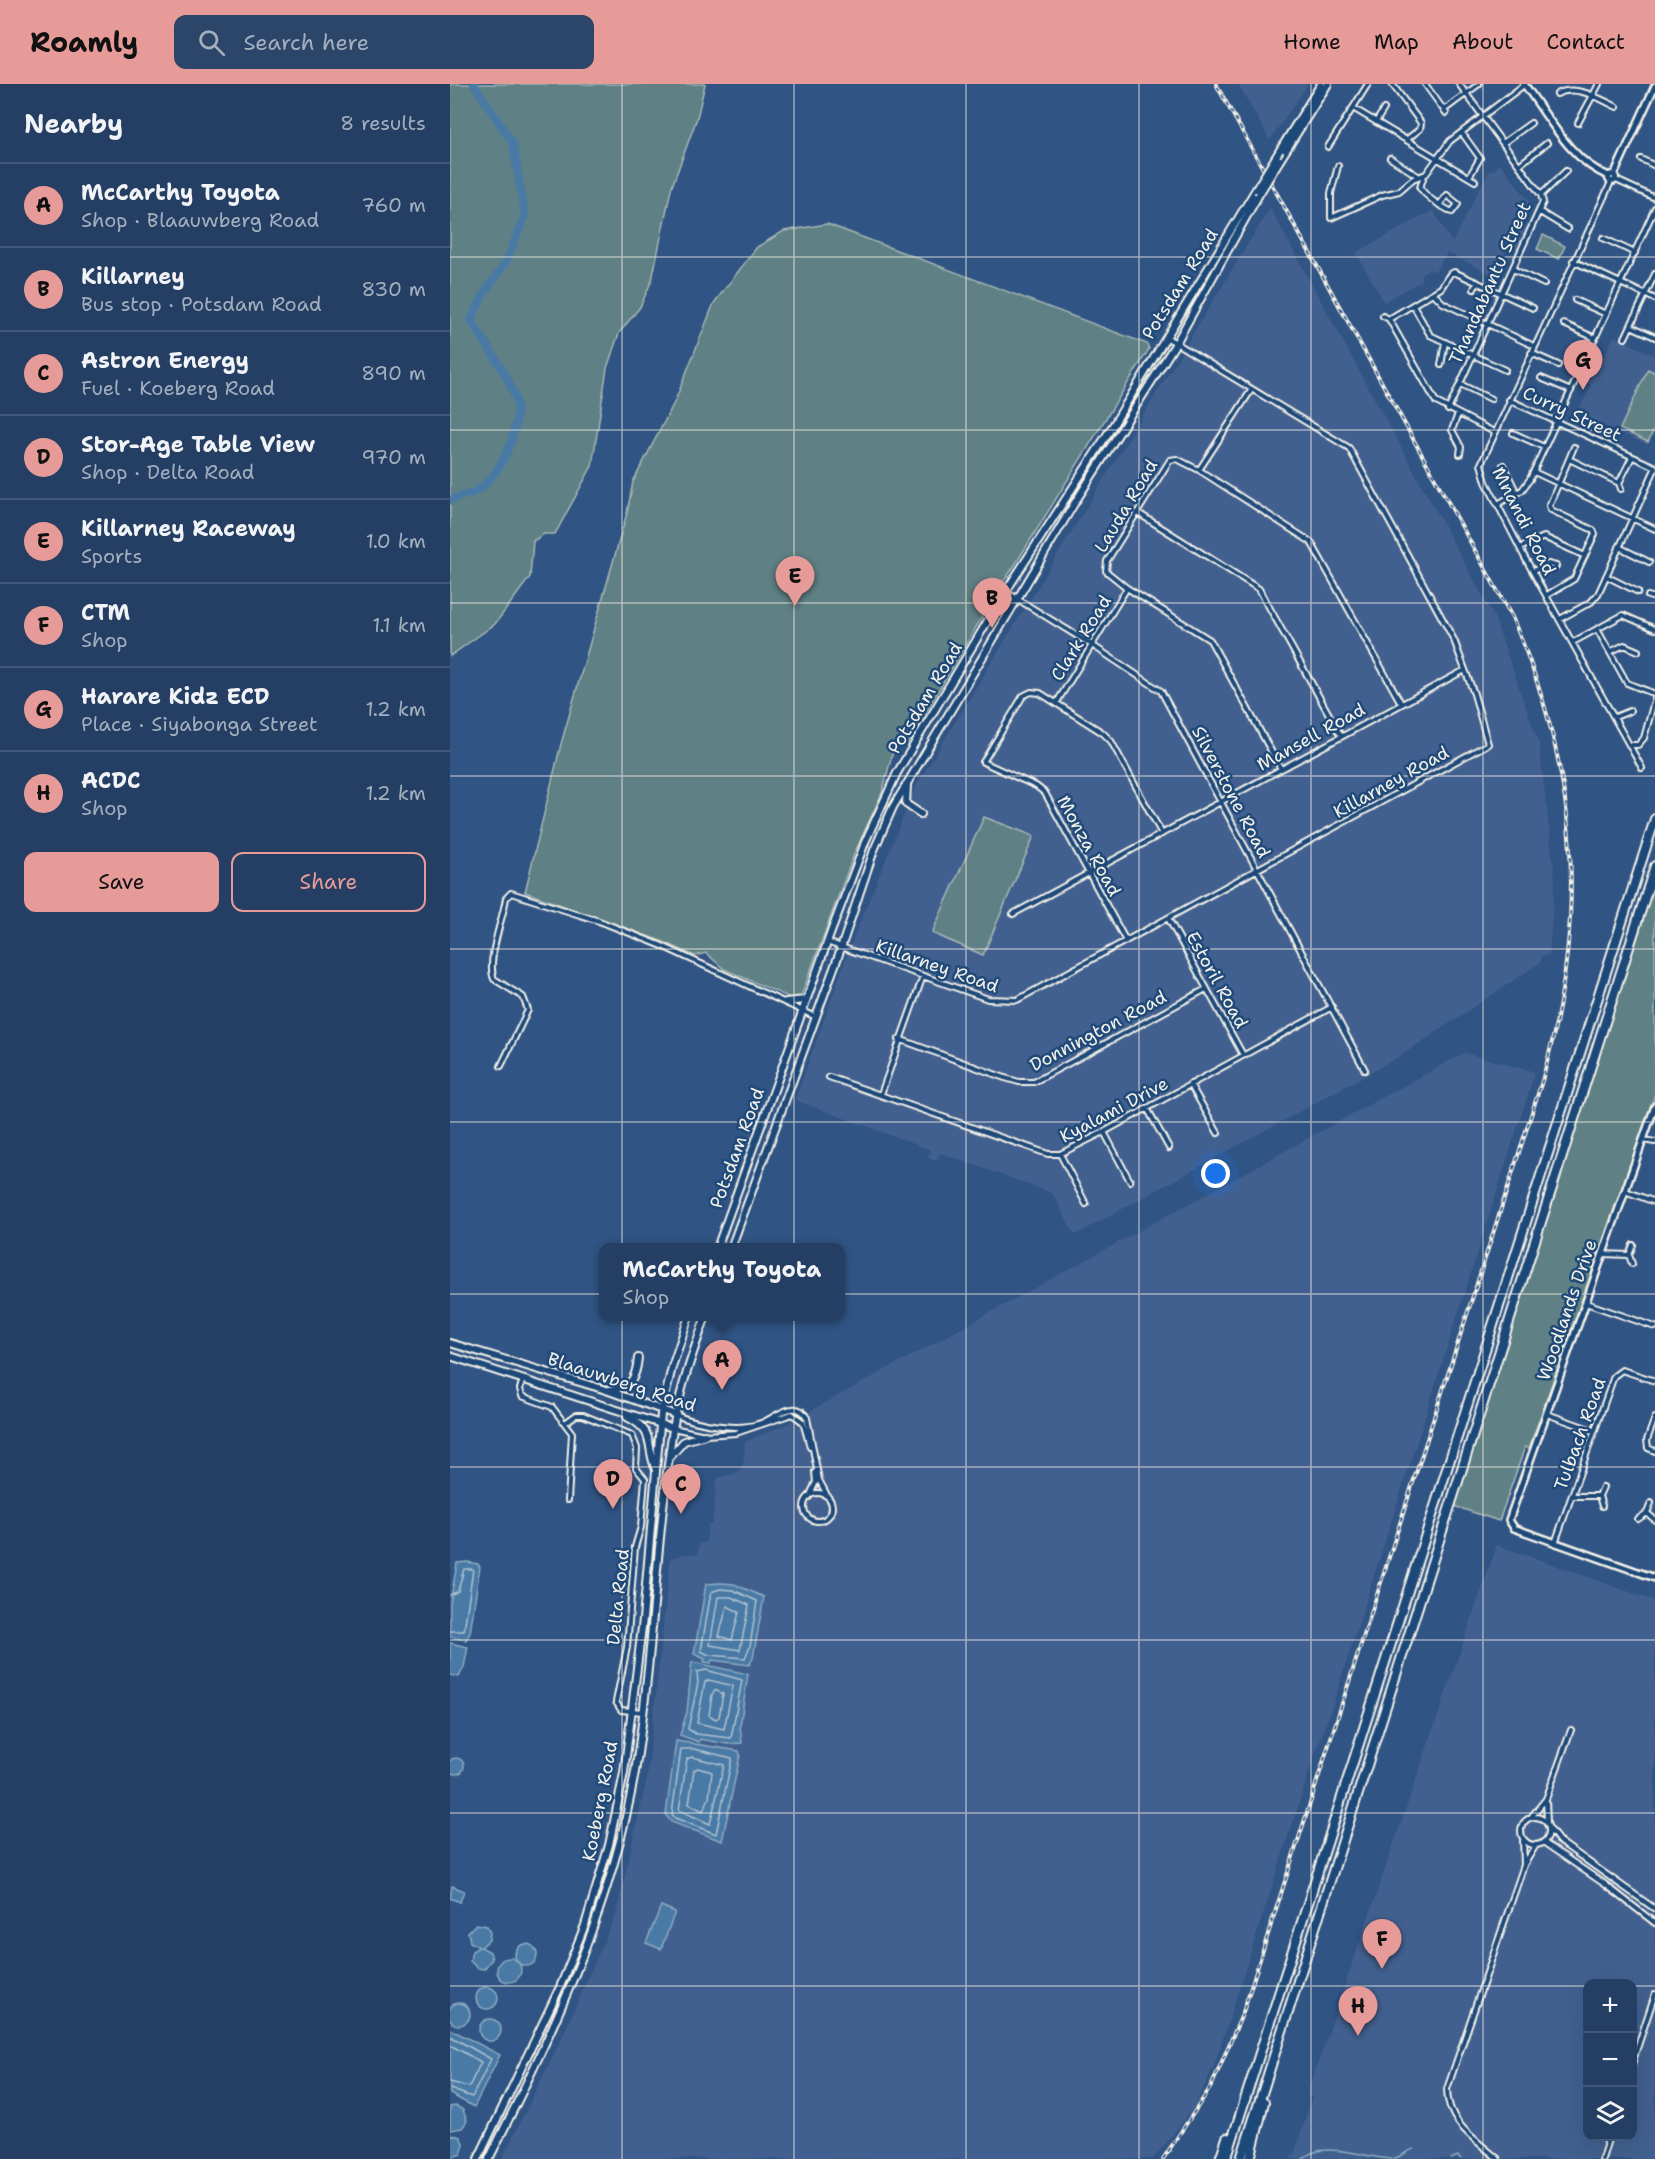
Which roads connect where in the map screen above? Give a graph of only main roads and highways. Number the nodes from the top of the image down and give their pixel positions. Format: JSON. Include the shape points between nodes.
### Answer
{"nodes":[{"id":1,"x":1321,"y":84,"type":"edge"},
{"id":2,"x":1328,"y":84,"type":"edge"},
{"id":3,"x":1257,"y":192,"type":"junction"},
{"id":4,"x":914,"y":768,"type":"junction"},
{"id":5,"x":921,"y":814,"type":"dead end"},
{"id":6,"x":1655,"y":819,"type":"edge"},
{"id":7,"x":1655,"y":866,"type":"edge"},
{"id":8,"x":806,"y":1000,"type":"junction"},
{"id":9,"x":786,"y":1002,"type":"road end"},
{"id":10,"x":719,"y":1243,"type":"edge"},
{"id":11,"x":733,"y":1243,"type":"edge"},
{"id":12,"x":688,"y":1321,"type":"edge"},
{"id":13,"x":705,"y":1321,"type":"edge"},
{"id":14,"x":450,"y":1342,"type":"edge"},
{"id":15,"x":450,"y":1356,"type":"edge"},
{"id":16,"x":638,"y":1358,"type":"dead end"},
{"id":17,"x":606,"y":1390,"type":"junction"},
{"id":18,"x":662,"y":1409,"type":"junction"},
{"id":19,"x":614,"y":1410,"type":"junction"},
{"id":20,"x":676,"y":1415,"type":"junction"},
{"id":21,"x":660,"y":1424,"type":"junction"},
{"id":22,"x":673,"y":1428,"type":"junction"},
{"id":23,"x":705,"y":1435,"type":"road end"},
{"id":24,"x":669,"y":1459,"type":"junction"},
{"id":25,"x":657,"y":1472,"type":"junction"},
{"id":26,"x":1281,"y":1985,"type":"junction"},
{"id":27,"x":1275,"y":2050,"type":"junction"},
{"id":28,"x":478,"y":2159,"type":"edge"},
{"id":29,"x":489,"y":2159,"type":"edge"},
{"id":30,"x":1220,"y":2159,"type":"edge"},
{"id":31,"x":1226,"y":2159,"type":"edge"},
{"id":32,"x":1241,"y":2159,"type":"edge"},
{"id":33,"x":1250,"y":2159,"type":"edge"}],
"edges":[{"from":1,"to":3,"type":"main road","name":"Potsdam Road","bridge":true},
{"from":2,"to":3,"type":"main road","name":"Potsdam Road","bridge":true},
{"from":3,"to":4,"type":"main road","name":"Potsdam Road","via":[[1176,343]]},
{"from":3,"to":8,"type":"main road","name":"Potsdam Road","via":[[1005,592],[885,799]]},
{"from":4,"to":5,"type":"main road","via":[[905,801],[908,808]]},
{"from":4,"to":11,"type":"main road","name":"Potsdam Road","via":[[883,828]]},
{"from":6,"to":26,"type":"highway"},
{"from":7,"to":27,"type":"highway"},
{"from":8,"to":9,"type":"main road"},
{"from":8,"to":10,"type":"main road","name":"Potsdam Road"},
{"from":12,"to":18,"type":"main road"},
{"from":13,"to":20,"type":"main road"},
{"from":14,"to":17,"type":"main road","name":"Blaauwberg Road"},
{"from":15,"to":19,"type":"main road","name":"Blaauwberg Road"},
{"from":16,"to":17,"type":"main road","via":[[630,1384]]},
{"from":17,"to":18,"type":"main road","name":"Blaauwberg Road"},
{"from":18,"to":20,"type":"main road","name":"Blaauwberg Road"},
{"from":18,"to":21,"type":"main road"},
{"from":19,"to":21,"type":"main road","name":"Blaauwberg Road"},
{"from":19,"to":25,"type":"main road","via":[[646,1430]]},
{"from":20,"to":22,"type":"main road"},
{"from":21,"to":22,"type":"main road","name":"Blaauwberg Road"},
{"from":21,"to":25,"type":"main road","name":"Koeberg Road"},
{"from":22,"to":24,"type":"main road","name":"Koeberg Road"},
{"from":23,"to":24,"type":"main road","via":[[684,1441]]},
{"from":24,"to":29,"type":"main road","name":"Koeberg Road","via":[[643,1712],[629,1801],[597,1918],[559,2017]]},
{"from":25,"to":28,"type":"main road","name":"Koeberg Road","via":[[620,1799],[609,1845],[585,1925],[546,2020]]},
{"from":26,"to":30,"type":"highway"},
{"from":26,"to":31,"type":"highway"},
{"from":27,"to":32,"type":"highway"},
{"from":27,"to":33,"type":"highway"}]}
